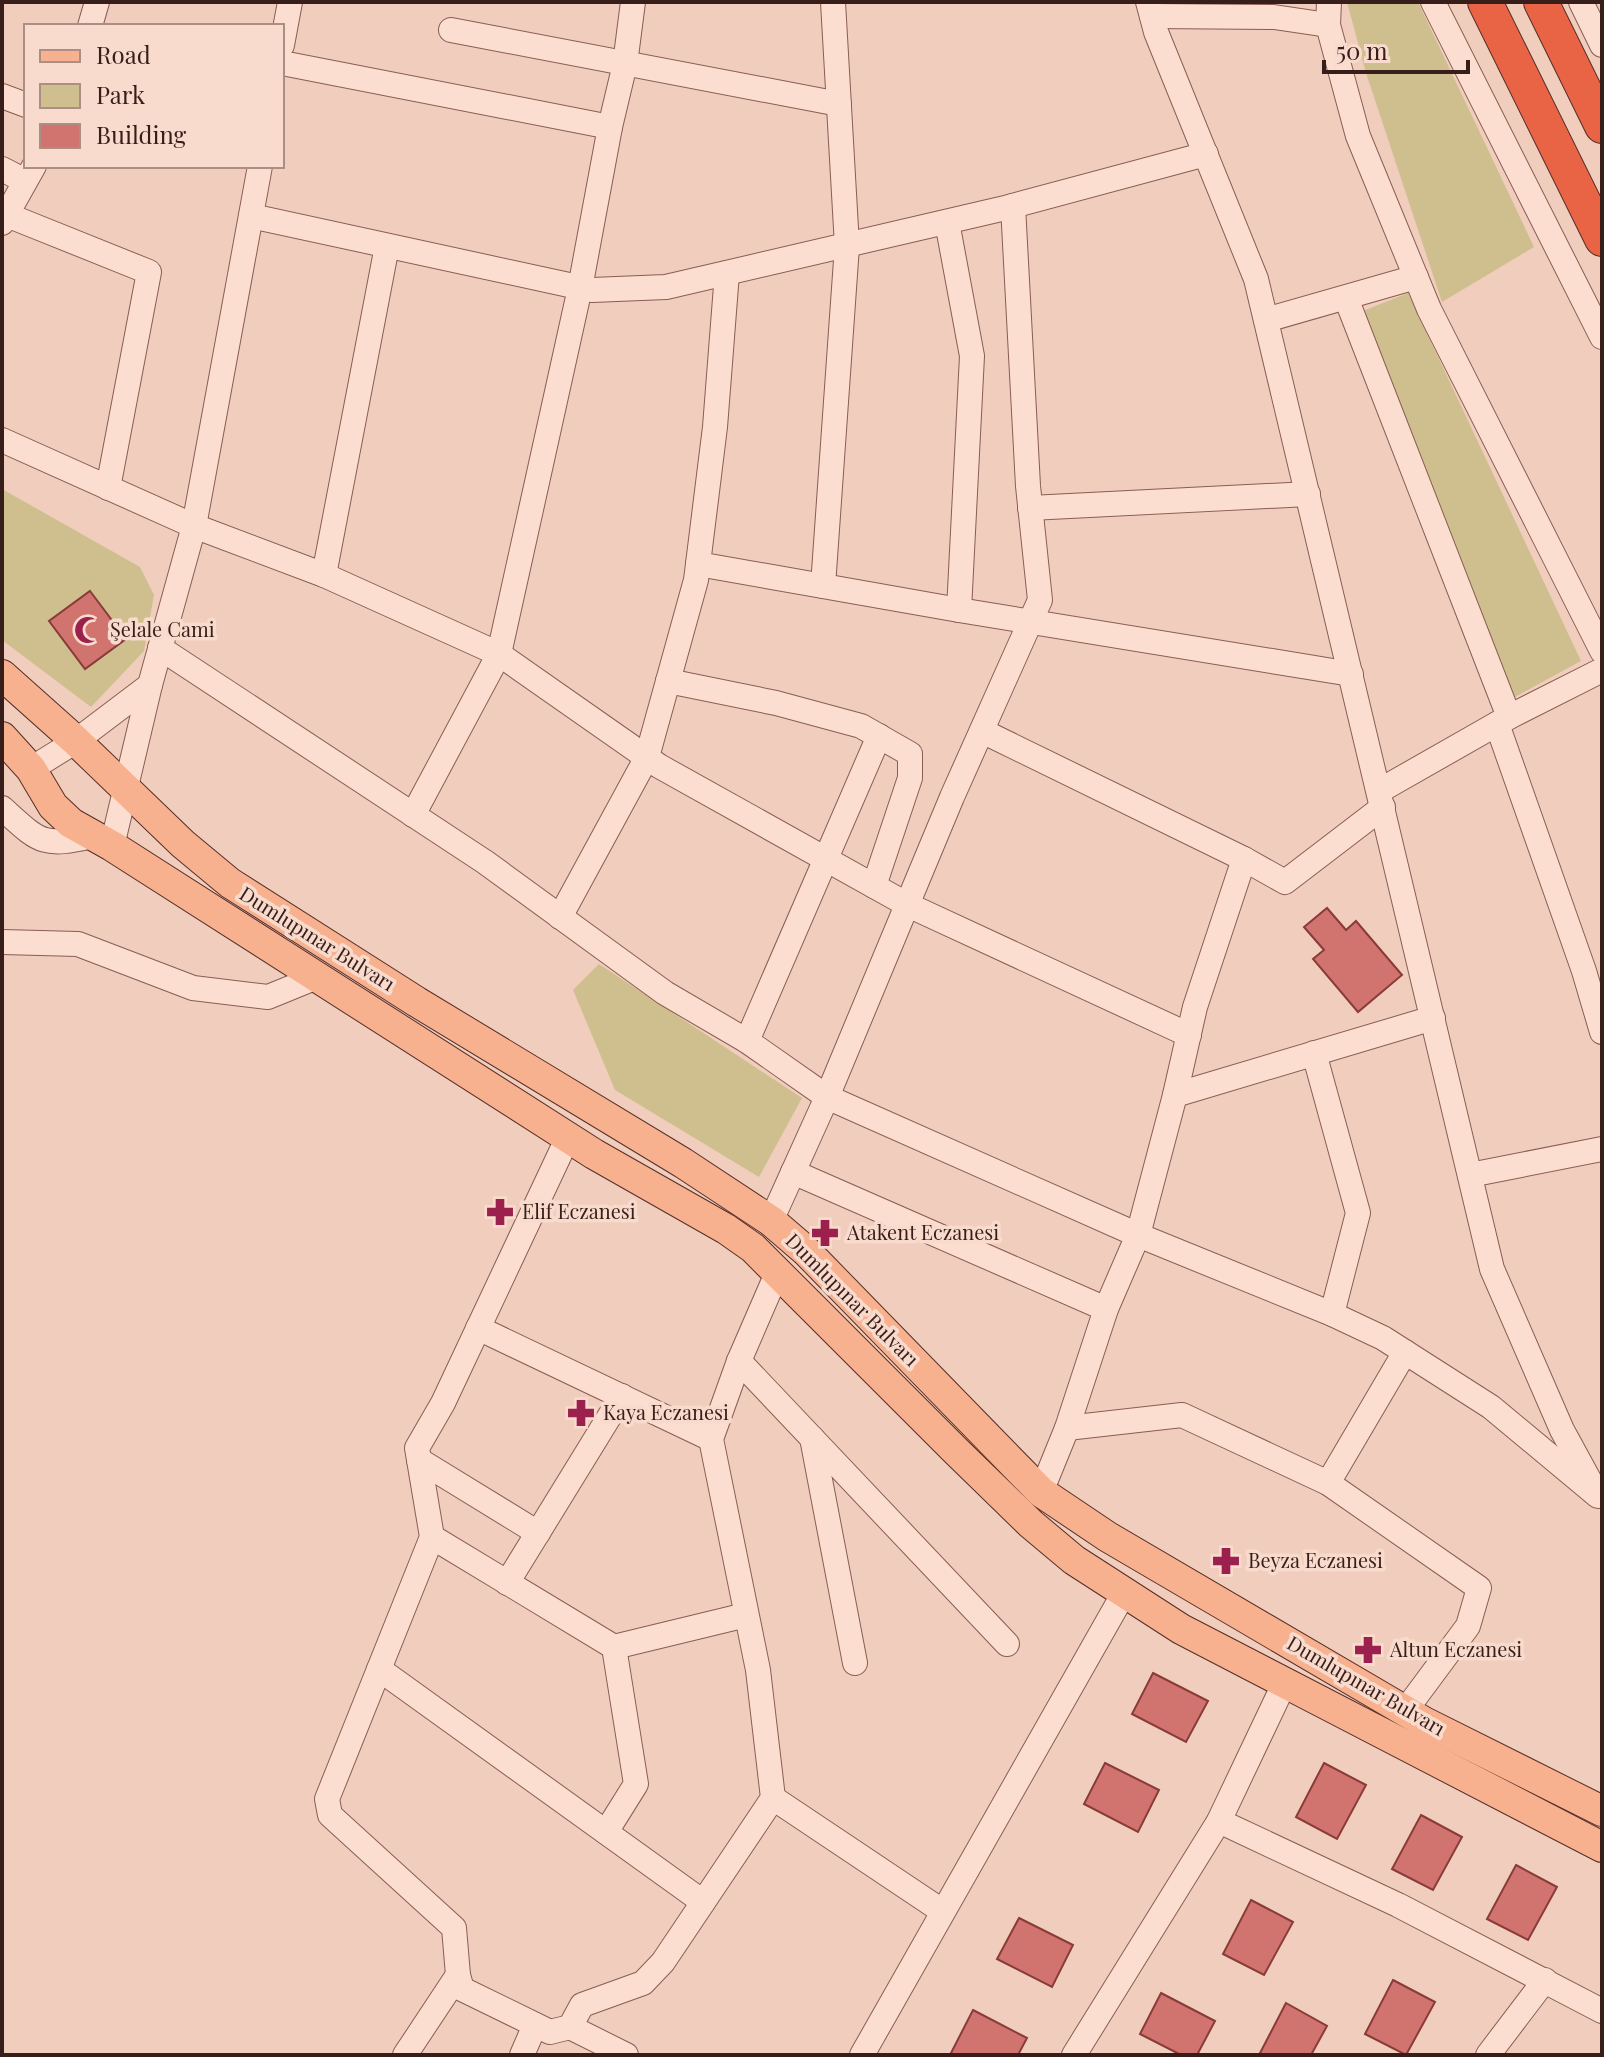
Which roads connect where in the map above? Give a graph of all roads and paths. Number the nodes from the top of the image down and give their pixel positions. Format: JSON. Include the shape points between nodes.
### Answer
{"nodes":[{"id":1,"x":97,"y":2,"type":"edge"},
{"id":2,"x":290,"y":2,"type":"edge"},
{"id":3,"x":633,"y":2,"type":"edge"},
{"id":4,"x":833,"y":2,"type":"edge"},
{"id":5,"x":1433,"y":2,"type":"edge"},
{"id":6,"x":1485,"y":2,"type":"edge"},
{"id":7,"x":1541,"y":2,"type":"edge"},
{"id":8,"x":1581,"y":2,"type":"edge"},
{"id":9,"x":1150,"y":9,"type":"edge"},
{"id":10,"x":1212,"y":10,"type":"edge"},
{"id":11,"x":1329,"y":13,"type":"edge"},
{"id":12,"x":91,"y":24,"type":"edge"},
{"id":13,"x":451,"y":30,"type":"dead end"},
{"id":14,"x":284,"y":34,"type":"edge"},
{"id":15,"x":1602,"y":45,"type":"edge"},
{"id":16,"x":284,"y":63,"type":"edge"},
{"id":17,"x":625,"y":64,"type":"junction"},
{"id":18,"x":2,"y":96,"type":"edge"},
{"id":19,"x":24,"y":104,"type":"edge"},
{"id":20,"x":839,"y":104,"type":"junction"},
{"id":21,"x":1602,"y":126,"type":"edge"},
{"id":22,"x":610,"y":127,"type":"junction"},
{"id":23,"x":1206,"y":154,"type":"junction"},
{"id":24,"x":260,"y":168,"type":"edge"},
{"id":25,"x":2,"y":169,"type":"edge"},
{"id":26,"x":30,"y":174,"type":"edge"},
{"id":27,"x":1013,"y":206,"type":"junction"},
{"id":28,"x":251,"y":216,"type":"junction"},
{"id":29,"x":4,"y":219,"type":"edge"},
{"id":30,"x":947,"y":222,"type":"junction"},
{"id":31,"x":1602,"y":239,"type":"edge"},
{"id":32,"x":387,"y":246,"type":"junction"},
{"id":33,"x":847,"y":246,"type":"junction"},
{"id":34,"x":727,"y":273,"type":"junction"},
{"id":35,"x":1416,"y":277,"type":"junction"},
{"id":36,"x":580,"y":288,"type":"junction"},
{"id":37,"x":1346,"y":298,"type":"junction"},
{"id":38,"x":1266,"y":320,"type":"junction"},
{"id":39,"x":1602,"y":337,"type":"edge"},
{"id":40,"x":2,"y":440,"type":"edge"},
{"id":41,"x":108,"y":488,"type":"junction"},
{"id":42,"x":1308,"y":494,"type":"junction"},
{"id":43,"x":1030,"y":508,"type":"junction"},
{"id":44,"x":194,"y":526,"type":"junction"},
{"id":45,"x":698,"y":564,"type":"junction"},
{"id":46,"x":324,"y":575,"type":"junction"},
{"id":47,"x":823,"y":586,"type":"junction"},
{"id":48,"x":959,"y":610,"type":"junction"},
{"id":49,"x":1030,"y":622,"type":"junction"},
{"id":50,"x":160,"y":648,"type":"junction"},
{"id":51,"x":1602,"y":651,"type":"edge"},
{"id":52,"x":499,"y":654,"type":"junction"},
{"id":53,"x":1602,"y":670,"type":"edge"},
{"id":54,"x":1351,"y":674,"type":"junction"},
{"id":55,"x":2,"y":675,"type":"edge"},
{"id":56,"x":668,"y":681,"type":"junction"},
{"id":57,"x":150,"y":685,"type":"junction"},
{"id":58,"x":1503,"y":721,"type":"junction"},
{"id":59,"x":982,"y":731,"type":"junction"},
{"id":60,"x":879,"y":736,"type":"junction"},
{"id":61,"x":2,"y":737,"type":"edge"},
{"id":62,"x":76,"y":741,"type":"junction"},
{"id":63,"x":647,"y":757,"type":"junction"},
{"id":64,"x":31,"y":769,"type":"junction"},
{"id":65,"x":125,"y":789,"type":"junction"},
{"id":66,"x":1381,"y":799,"type":"junction"},
{"id":67,"x":2,"y":808,"type":"edge"},
{"id":68,"x":413,"y":815,"type":"junction"},
{"id":69,"x":102,"y":841,"type":"junction"},
{"id":70,"x":1244,"y":859,"type":"junction"},
{"id":71,"x":826,"y":860,"type":"junction"},
{"id":72,"x":874,"y":886,"type":"junction"},
{"id":73,"x":908,"y":905,"type":"junction"},
{"id":74,"x":560,"y":917,"type":"junction"},
{"id":75,"x":2,"y":942,"type":"edge"},
{"id":76,"x":317,"y":977,"type":"junction"},
{"id":77,"x":1433,"y":1018,"type":"junction"},
{"id":78,"x":1602,"y":1032,"type":"edge"},
{"id":79,"x":1189,"y":1035,"type":"junction"},
{"id":80,"x":747,"y":1041,"type":"junction"},
{"id":81,"x":1314,"y":1053,"type":"junction"},
{"id":82,"x":1175,"y":1095,"type":"junction"},
{"id":83,"x":827,"y":1097,"type":"junction"},
{"id":84,"x":568,"y":1137,"type":"junction"},
{"id":85,"x":1602,"y":1149,"type":"edge"},
{"id":86,"x":793,"y":1172,"type":"junction"},
{"id":87,"x":1470,"y":1175,"type":"junction"},
{"id":88,"x":771,"y":1221,"type":"junction"},
{"id":89,"x":1138,"y":1235,"type":"junction"},
{"id":90,"x":778,"y":1271,"type":"junction"},
{"id":91,"x":1106,"y":1309,"type":"junction"},
{"id":92,"x":1332,"y":1314,"type":"junction"},
{"id":93,"x":478,"y":1328,"type":"junction"},
{"id":94,"x":1405,"y":1352,"type":"junction"},
{"id":95,"x":739,"y":1361,"type":"junction"},
{"id":96,"x":622,"y":1396,"type":"junction"},
{"id":97,"x":1067,"y":1428,"type":"junction"},
{"id":98,"x":812,"y":1438,"type":"junction"},
{"id":99,"x":711,"y":1439,"type":"junction"},
{"id":100,"x":419,"y":1460,"type":"junction"},
{"id":101,"x":1328,"y":1483,"type":"junction"},
{"id":102,"x":1041,"y":1492,"type":"junction"},
{"id":103,"x":1601,"y":1495,"type":"edge"},
{"id":104,"x":538,"y":1533,"type":"junction"},
{"id":105,"x":432,"y":1537,"type":"junction"},
{"id":106,"x":507,"y":1583,"type":"junction"},
{"id":107,"x":1124,"y":1593,"type":"junction"},
{"id":108,"x":746,"y":1615,"type":"junction"},
{"id":109,"x":1007,"y":1644,"type":"dead end"},
{"id":110,"x":614,"y":1647,"type":"junction"},
{"id":111,"x":855,"y":1663,"type":"dead end"},
{"id":112,"x":379,"y":1669,"type":"junction"},
{"id":113,"x":1285,"y":1682,"type":"junction"},
{"id":114,"x":1405,"y":1711,"type":"junction"},
{"id":115,"x":773,"y":1798,"type":"junction"},
{"id":116,"x":1602,"y":1811,"type":"edge"},
{"id":117,"x":1219,"y":1821,"type":"junction"},
{"id":118,"x":606,"y":1832,"type":"junction"},
{"id":119,"x":1602,"y":1847,"type":"edge"},
{"id":120,"x":703,"y":1902,"type":"junction"},
{"id":121,"x":942,"y":1911,"type":"junction"},
{"id":122,"x":458,"y":1975,"type":"junction"},
{"id":123,"x":1545,"y":1980,"type":"junction"},
{"id":124,"x":1602,"y":2011,"type":"edge"},
{"id":125,"x":535,"y":2025,"type":"junction"},
{"id":126,"x":570,"y":2027,"type":"junction"},
{"id":127,"x":1079,"y":2052,"type":"edge"},
{"id":128,"x":405,"y":2055,"type":"edge"},
{"id":129,"x":522,"y":2055,"type":"edge"},
{"id":130,"x":626,"y":2055,"type":"edge"},
{"id":131,"x":862,"y":2055,"type":"edge"},
{"id":132,"x":1488,"y":2055,"type":"edge"}],
"edges":[{"from":1,"to":12,"type":"street"},
{"from":2,"to":14,"type":"street"},
{"from":3,"to":17,"type":"street"},
{"from":4,"to":20,"type":"street"},
{"from":5,"to":39,"type":"street"},
{"from":6,"to":31,"type":"highway"},
{"from":7,"to":21,"type":"highway"},
{"from":8,"to":15,"type":"street"},
{"from":9,"to":10,"type":"street"},
{"from":9,"to":23,"type":"street"},
{"from":10,"to":11,"type":"street","via":[[1274,17]]},
{"from":11,"to":35,"type":"street","via":[[1358,136]]},
{"from":13,"to":17,"type":"street"},
{"from":16,"to":22,"type":"street"},
{"from":17,"to":20,"type":"street"},
{"from":17,"to":22,"type":"street"},
{"from":18,"to":19,"type":"street"},
{"from":20,"to":33,"type":"street"},
{"from":22,"to":36,"type":"street"},
{"from":23,"to":27,"type":"street"},
{"from":23,"to":38,"type":"street","via":[[1256,279]]},
{"from":24,"to":28,"type":"street"},
{"from":25,"to":26,"type":"street"},
{"from":26,"to":29,"type":"street"},
{"from":27,"to":30,"type":"street"},
{"from":27,"to":43,"type":"street"},
{"from":28,"to":32,"type":"street"},
{"from":28,"to":44,"type":"street"},
{"from":29,"to":41,"type":"street","via":[[149,272]]},
{"from":30,"to":33,"type":"street"},
{"from":30,"to":48,"type":"street","via":[[972,356]]},
{"from":32,"to":36,"type":"street"},
{"from":32,"to":46,"type":"street"},
{"from":33,"to":34,"type":"street"},
{"from":33,"to":47,"type":"street"},
{"from":34,"to":36,"type":"street","via":[[666,287]]},
{"from":34,"to":45,"type":"street"},
{"from":35,"to":37,"type":"street"},
{"from":35,"to":51,"type":"street"},
{"from":36,"to":52,"type":"street"},
{"from":37,"to":38,"type":"street"},
{"from":37,"to":58,"type":"street"},
{"from":38,"to":42,"type":"street"},
{"from":40,"to":41,"type":"street"},
{"from":41,"to":44,"type":"street"},
{"from":42,"to":43,"type":"street"},
{"from":42,"to":54,"type":"street"},
{"from":43,"to":49,"type":"street","via":[[1040,600]]},
{"from":44,"to":46,"type":"street"},
{"from":44,"to":50,"type":"street"},
{"from":45,"to":47,"type":"street"},
{"from":45,"to":56,"type":"street"},
{"from":46,"to":52,"type":"street"},
{"from":47,"to":48,"type":"street"},
{"from":48,"to":49,"type":"street"},
{"from":49,"to":54,"type":"street"},
{"from":49,"to":59,"type":"street"},
{"from":50,"to":57,"type":"street"},
{"from":50,"to":68,"type":"street"},
{"from":52,"to":63,"type":"street"},
{"from":52,"to":68,"type":"street"},
{"from":53,"to":58,"type":"street"},
{"from":54,"to":66,"type":"street"},
{"from":55,"to":62,"type":"main road","name":"Dumlupınar Bulvarı"},
{"from":56,"to":60,"type":"street","via":[[776,703],[861,726]]},
{"from":56,"to":63,"type":"street"},
{"from":57,"to":62,"type":"street"},
{"from":57,"to":65,"type":"street"},
{"from":58,"to":66,"type":"street"},
{"from":58,"to":78,"type":"street"},
{"from":59,"to":70,"type":"street"},
{"from":59,"to":73,"type":"street"},
{"from":60,"to":71,"type":"street"},
{"from":60,"to":72,"type":"street","via":[[910,754],[910,778]]},
{"from":61,"to":64,"type":"main road","name":"Dumlupınar Bulvarı"},
{"from":62,"to":64,"type":"street"},
{"from":62,"to":65,"type":"main road","name":"Dumlupınar Bulvarı"},
{"from":63,"to":71,"type":"street"},
{"from":63,"to":74,"type":"street"},
{"from":64,"to":69,"type":"main road","name":"Dumlupınar Bulvarı","via":[[53,806]]},
{"from":65,"to":69,"type":"street"},
{"from":65,"to":88,"type":"main road","name":"Dumlupınar Bulvarı","via":[[230,883]]},
{"from":66,"to":70,"type":"street","via":[[1285,882]]},
{"from":66,"to":77,"type":"street"},
{"from":67,"to":69,"type":"street","via":[[37,839]]},
{"from":68,"to":74,"type":"street"},
{"from":69,"to":76,"type":"main road","name":"Dumlupınar Bulvarı"},
{"from":70,"to":79,"type":"street"},
{"from":71,"to":72,"type":"street"},
{"from":71,"to":80,"type":"street"},
{"from":72,"to":73,"type":"street"},
{"from":73,"to":79,"type":"street"},
{"from":73,"to":83,"type":"street"},
{"from":74,"to":80,"type":"street","via":[[665,993]]},
{"from":75,"to":76,"type":"street","via":[[78,944],[193,988],[268,997]]},
{"from":76,"to":84,"type":"main road","name":"Dumlupınar Bulvarı"},
{"from":77,"to":81,"type":"street"},
{"from":77,"to":87,"type":"street"},
{"from":79,"to":82,"type":"street"},
{"from":80,"to":83,"type":"street"},
{"from":81,"to":82,"type":"street"},
{"from":81,"to":92,"type":"street","via":[[1358,1213]]},
{"from":82,"to":89,"type":"street"},
{"from":83,"to":86,"type":"street"},
{"from":83,"to":89,"type":"street"},
{"from":84,"to":90,"type":"main road","name":"Dumlupınar Bulvarı","via":[[726,1229]]},
{"from":84,"to":93,"type":"street"},
{"from":85,"to":87,"type":"street"},
{"from":86,"to":88,"type":"street"},
{"from":86,"to":91,"type":"street"},
{"from":87,"to":103,"type":"street","via":[[1492,1269],[1562,1430]]},
{"from":88,"to":102,"type":"main road","name":"Dumlupınar Bulvarı"},
{"from":89,"to":91,"type":"street"},
{"from":89,"to":92,"type":"street"},
{"from":90,"to":95,"type":"street"},
{"from":90,"to":107,"type":"main road","name":"Dumlupınar Bulvarı","via":[[1031,1524]]},
{"from":91,"to":97,"type":"street"},
{"from":92,"to":94,"type":"street"},
{"from":93,"to":96,"type":"street"},
{"from":93,"to":100,"type":"street","via":[[417,1448]]},
{"from":94,"to":101,"type":"street"},
{"from":94,"to":103,"type":"street","via":[[1491,1407]]},
{"from":95,"to":98,"type":"street"},
{"from":95,"to":99,"type":"street"},
{"from":96,"to":99,"type":"street"},
{"from":96,"to":104,"type":"street"},
{"from":97,"to":101,"type":"street","via":[[1182,1415]]},
{"from":97,"to":102,"type":"street"},
{"from":98,"to":109,"type":"street"},
{"from":98,"to":111,"type":"street"},
{"from":99,"to":108,"type":"street"},
{"from":100,"to":104,"type":"street"},
{"from":100,"to":105,"type":"street"},
{"from":101,"to":114,"type":"street","via":[[1479,1588],[1468,1626]]},
{"from":102,"to":114,"type":"main road","name":"Dumlupınar Bulvarı","via":[[1108,1537]]},
{"from":104,"to":106,"type":"street"},
{"from":105,"to":106,"type":"street"},
{"from":105,"to":112,"type":"street"},
{"from":106,"to":110,"type":"street"},
{"from":107,"to":113,"type":"main road","name":"Dumlupınar Bulvarı"},
{"from":107,"to":121,"type":"street"},
{"from":108,"to":110,"type":"street"},
{"from":108,"to":115,"type":"street"},
{"from":110,"to":118,"type":"street","via":[[636,1784]]},
{"from":112,"to":118,"type":"street"},
{"from":112,"to":122,"type":"street","via":[[327,1799],[330,1815],[454,1928]]},
{"from":113,"to":117,"type":"street"},
{"from":113,"to":119,"type":"main road","name":"Dumlupınar Bulvarı"},
{"from":114,"to":116,"type":"main road","name":"Dumlupınar Bulvarı"},
{"from":115,"to":120,"type":"street"},
{"from":115,"to":121,"type":"street"},
{"from":117,"to":123,"type":"street"},
{"from":117,"to":127,"type":"street"},
{"from":118,"to":120,"type":"street"},
{"from":120,"to":126,"type":"street","via":[[643,1983],[582,2005]]},
{"from":121,"to":131,"type":"street"},
{"from":122,"to":125,"type":"street","via":[[462,1989]]},
{"from":122,"to":128,"type":"street"},
{"from":123,"to":124,"type":"street"},
{"from":123,"to":132,"type":"street"},
{"from":125,"to":126,"type":"street","via":[[550,2032]]},
{"from":125,"to":129,"type":"street"},
{"from":126,"to":130,"type":"street"}]}
